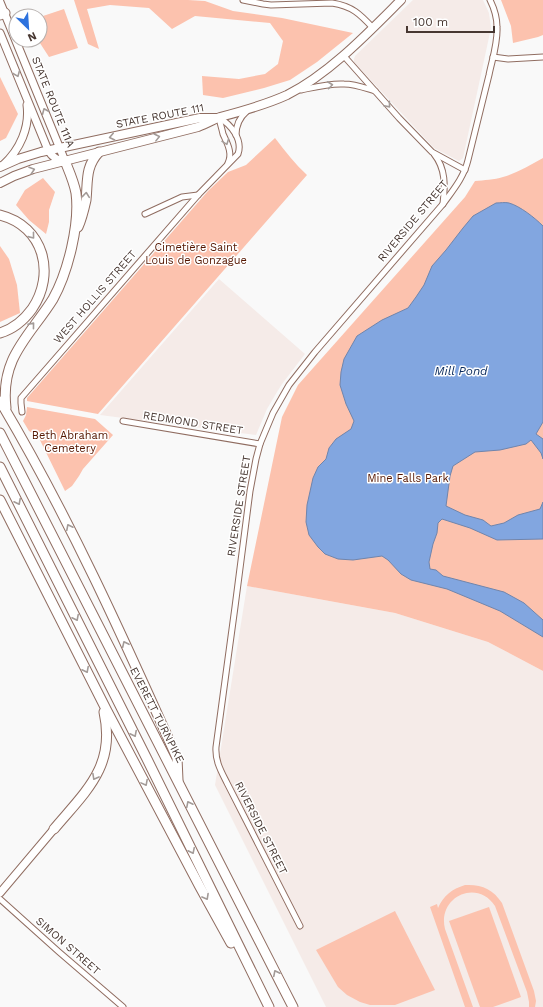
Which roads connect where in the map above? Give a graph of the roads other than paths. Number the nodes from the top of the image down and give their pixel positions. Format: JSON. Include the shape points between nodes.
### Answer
{"nodes":[{"id":1,"x":243,"y":0,"type":"edge"},
{"id":2,"x":401,"y":0,"type":"edge"},
{"id":3,"x":490,"y":0,"type":"edge"},
{"id":4,"x":0,"y":2,"type":"edge"},
{"id":5,"x":332,"y":2,"type":"edge"},
{"id":6,"x":2,"y":14,"type":"edge"},
{"id":7,"x":373,"y":28,"type":"junction"},
{"id":8,"x":0,"y":33,"type":"edge"},
{"id":9,"x":343,"y":55,"type":"junction"},
{"id":10,"x":493,"y":57,"type":"junction"},
{"id":11,"x":543,"y":57,"type":"edge"},
{"id":12,"x":23,"y":89,"type":"junction"},
{"id":13,"x":292,"y":92,"type":"junction"},
{"id":14,"x":376,"y":92,"type":"junction"},
{"id":15,"x":249,"y":110,"type":"junction"},
{"id":16,"x":219,"y":118,"type":"junction"},
{"id":17,"x":236,"y":136,"type":"junction"},
{"id":18,"x":60,"y":147,"type":"junction"},
{"id":19,"x":48,"y":150,"type":"junction"},
{"id":20,"x":99,"y":152,"type":"junction"},
{"id":21,"x":432,"y":152,"type":"junction"},
{"id":22,"x":65,"y":161,"type":"junction"},
{"id":23,"x":227,"y":165,"type":"junction"},
{"id":24,"x":0,"y":166,"type":"edge"},
{"id":25,"x":465,"y":170,"type":"junction"},
{"id":26,"x":0,"y":183,"type":"edge"},
{"id":27,"x":198,"y":195,"type":"junction"},
{"id":28,"x":443,"y":204,"type":"junction"},
{"id":29,"x":145,"y":214,"type":"dead end"},
{"id":30,"x":0,"y":215,"type":"edge"},
{"id":31,"x":72,"y":246,"type":"junction"},
{"id":32,"x":0,"y":333,"type":"edge"},
{"id":33,"x":0,"y":401,"type":"edge"},
{"id":34,"x":22,"y":412,"type":"dead end"},
{"id":35,"x":123,"y":421,"type":"dead end"},
{"id":36,"x":14,"y":424,"type":"junction"},
{"id":37,"x":0,"y":433,"type":"edge"},
{"id":38,"x":260,"y":444,"type":"junction"},
{"id":39,"x":0,"y":467,"type":"edge"},
{"id":40,"x":0,"y":500,"type":"edge"},
{"id":41,"x":0,"y":510,"type":"edge"},
{"id":42,"x":30,"y":560,"type":"junction"},
{"id":43,"x":100,"y":699,"type":"junction"},
{"id":44,"x":178,"y":783,"type":"junction"},
{"id":45,"x":54,"y":829,"type":"joint"},
{"id":46,"x":0,"y":893,"type":"edge"},
{"id":47,"x":0,"y":899,"type":"edge"},
{"id":48,"x":300,"y":926,"type":"dead end"},
{"id":49,"x":123,"y":1007,"type":"edge"},
{"id":50,"x":268,"y":1007,"type":"edge"},
{"id":51,"x":293,"y":1007,"type":"edge"}],
"edges":[{"from":1,"to":5,"type":"street","via":[[271,5]]},
{"from":2,"to":7,"type":"main road"},
{"from":3,"to":10,"type":"street","name":"RIVERSIDE STREET","via":[[497,25]]},
{"from":4,"to":6,"type":"main road","name":"STATE ROUTE 111A"},
{"from":5,"to":7,"type":"street","via":[[356,11]]},
{"from":18,"to":6,"type":"main road","name":"STATE ROUTE 111A","one_way":true},
{"from":7,"to":9,"type":"main road"},
{"from":8,"to":12,"type":"main road","name":"STATE ROUTE 111A","one_way":true},
{"from":9,"to":13,"type":"main road"},
{"from":9,"to":14,"type":"street"},
{"from":10,"to":11,"type":"street"},
{"from":10,"to":25,"type":"street","name":"RIVERSIDE STREET"},
{"from":12,"to":19,"type":"main road","name":"STATE ROUTE 111A"},
{"from":12,"to":24,"type":"main road","via":[[28,114],[26,128],[16,149]]},
{"from":13,"to":14,"type":"street","one_way":true,"via":[[344,84]]},
{"from":13,"to":15,"type":"main road"},
{"from":14,"to":21,"type":"street","one_way":true},
{"from":15,"to":16,"type":"main road"},
{"from":15,"to":17,"type":"street","name":"WEST HOLLIS STREET","via":[[240,119]]},
{"from":16,"to":17,"type":"street","via":[[228,124]]},
{"from":16,"to":18,"type":"main road","name":"STATE ROUTE 111","one_way":true,"via":[[200,118]]},
{"from":20,"to":16,"type":"main road","name":"STATE ROUTE 111","one_way":true,"via":[[198,127]]},
{"from":16,"to":23,"type":"street","one_way":true,"via":[[230,152]]},
{"from":17,"to":23,"type":"street","name":"WEST HOLLIS STREET","via":[[239,151]]},
{"from":18,"to":19,"type":"main road","name":"STATE ROUTE 111"},
{"from":18,"to":22,"type":"main road","name":"STATE ROUTE 111A"},
{"from":19,"to":22,"type":"main road","name":"STATE ROUTE 111A","via":[[55,158]]},
{"from":19,"to":24,"type":"main road","name":"STATE ROUTE 111"},
{"from":20,"to":22,"type":"main road","name":"STATE ROUTE 111"},
{"from":31,"to":20,"type":"highway","one_way":true,"via":[[82,218],[90,166]]},
{"from":21,"to":25,"type":"street"},
{"from":21,"to":28,"type":"street","via":[[443,172]]},
{"from":26,"to":22,"type":"main road","name":"STATE ROUTE 111","one_way":true,"via":[[24,172]]},
{"from":22,"to":31,"type":"highway","via":[[74,184],[76,200]]},
{"from":23,"to":27,"type":"street","name":"WEST HOLLIS STREET"},
{"from":25,"to":28,"type":"street","name":"RIVERSIDE STREET"},
{"from":27,"to":29,"type":"street","via":[[182,197]]},
{"from":27,"to":34,"type":"street","name":"WEST HOLLIS STREET","via":[[21,398]]},
{"from":28,"to":38,"type":"street","name":"RIVERSIDE STREET","via":[[289,385],[272,413]]},
{"from":30,"to":32,"type":"highway","one_way":true,"via":[[20,224],[34,238],[42,256],[44,271],[41,292],[29,313],[14,326]]},
{"from":36,"to":31,"type":"highway","one_way":true,"via":[[4,397],[3,378],[6,365],[15,347],[57,290]]},
{"from":33,"to":36,"type":"highway"},
{"from":35,"to":38,"type":"street","name":"REDMOND STREET"},
{"from":44,"to":36,"type":"highway","one_way":true,"via":[[177,758],[156,710],[86,560]]},
{"from":37,"to":44,"type":"highway","name":"EVERETT TURNPIKE"},
{"from":38,"to":48,"type":"street","name":"RIVERSIDE STREET","via":[[250,491],[216,755],[218,765]]},
{"from":39,"to":50,"type":"highway","one_way":true,"via":[[151,766]]},
{"from":40,"to":42,"type":"highway"},
{"from":41,"to":42,"type":"highway"},
{"from":42,"to":43,"type":"highway","one_way":true},
{"from":43,"to":45,"type":"highway","one_way":true,"via":[[106,729],[106,748],[100,767],[91,785]]},
{"from":43,"to":50,"type":"highway","one_way":true},
{"from":51,"to":44,"type":"highway","name":"EVERETT TURNPIKE","one_way":true},
{"from":45,"to":46,"type":"main road"},
{"from":47,"to":49,"type":"street","name":"SIMON STREET"}]}
